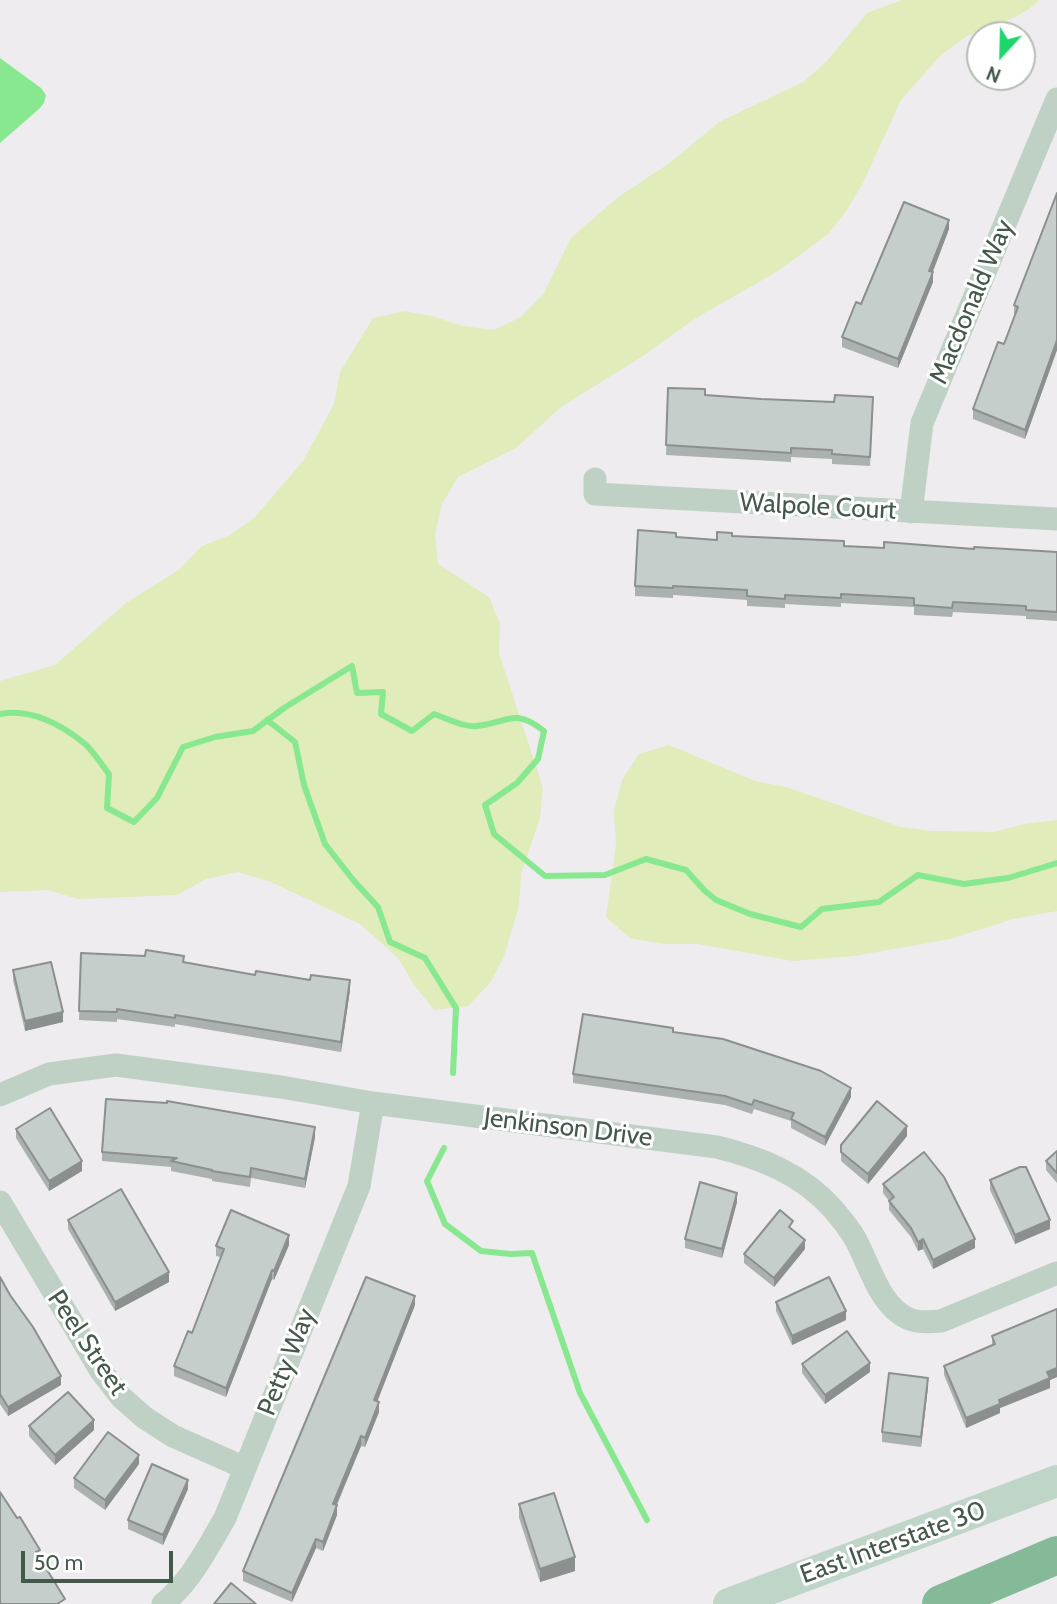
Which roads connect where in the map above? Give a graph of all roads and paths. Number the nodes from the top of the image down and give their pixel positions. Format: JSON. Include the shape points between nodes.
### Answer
{"nodes":[{"id":1,"x":1057,"y":99,"type":"edge"},
{"id":2,"x":595,"y":479,"type":"dead end"},
{"id":3,"x":911,"y":512,"type":"junction"},
{"id":4,"x":1057,"y":519,"type":"edge"},
{"id":5,"x":0,"y":1095,"type":"edge"},
{"id":6,"x":373,"y":1103,"type":"junction"},
{"id":7,"x":0,"y":1202,"type":"edge"},
{"id":8,"x":1057,"y":1273,"type":"edge"},
{"id":9,"x":245,"y":1468,"type":"junction"},
{"id":10,"x":1057,"y":1481,"type":"edge"},
{"id":11,"x":1057,"y":1555,"type":"edge"},
{"id":12,"x":163,"y":1604,"type":"edge"},
{"id":13,"x":729,"y":1604,"type":"edge"},
{"id":14,"x":941,"y":1604,"type":"edge"}],
"edges":[{"from":1,"to":3,"type":"street","name":"Macdonald Way","via":[[922,423]]},
{"from":2,"to":3,"type":"street","name":"Walpole Court","via":[[595,494]]},
{"from":3,"to":4,"type":"street","name":"Walpole Court"},
{"from":5,"to":6,"type":"street","name":"Jenkinson Drive","via":[[49,1074],[116,1065]]},
{"from":6,"to":8,"type":"street","name":"Jenkinson Drive","via":[[716,1146],[754,1156],[787,1171],[833,1209],[853,1235],[885,1297],[909,1319],[941,1321]]},
{"from":6,"to":9,"type":"street","name":"Petty Way","via":[[359,1186]]},
{"from":7,"to":9,"type":"street","name":"Peel Street","via":[[121,1397],[173,1436]]},
{"from":9,"to":12,"type":"street","name":"Petty Way","via":[[225,1518],[201,1560]]},
{"from":10,"to":13,"type":"main road","name":"East Interstate 30"},
{"from":11,"to":14,"type":"highway"}]}
